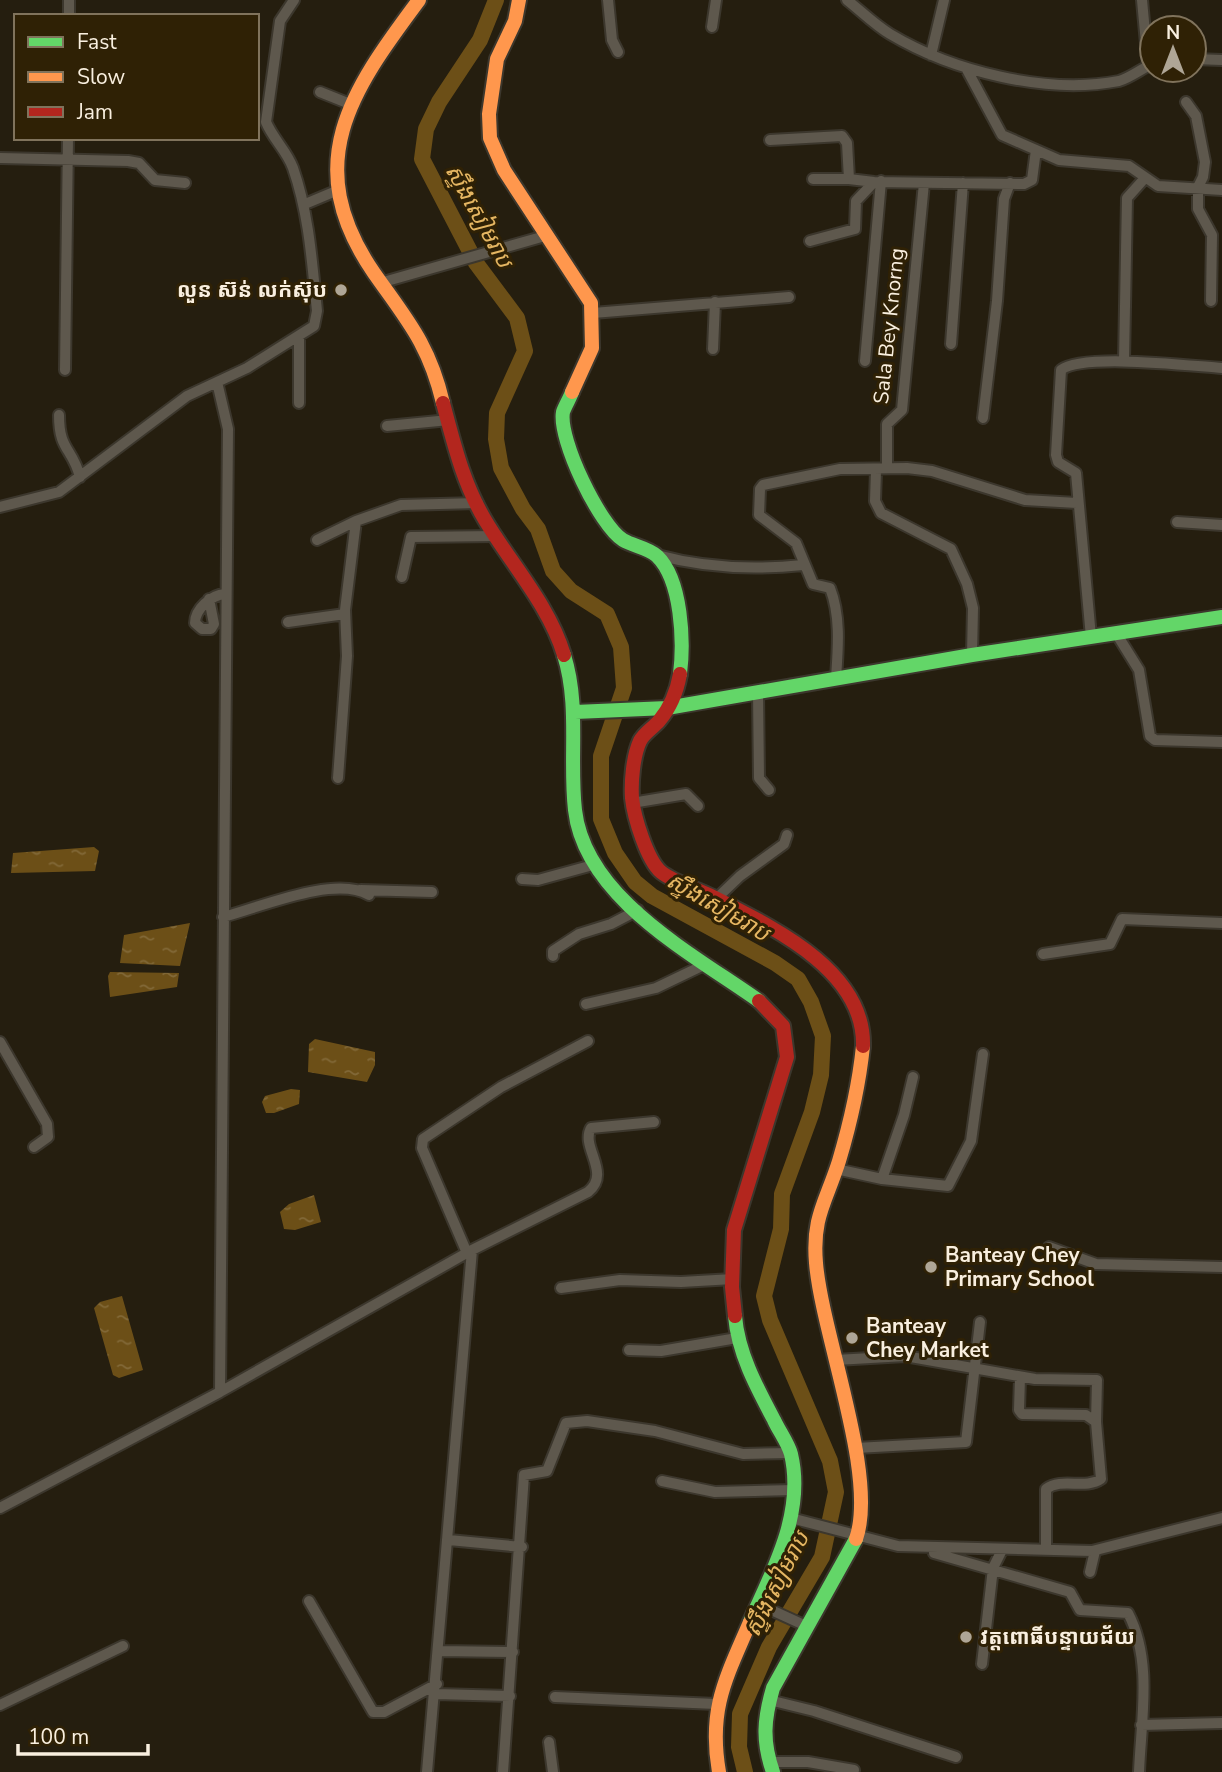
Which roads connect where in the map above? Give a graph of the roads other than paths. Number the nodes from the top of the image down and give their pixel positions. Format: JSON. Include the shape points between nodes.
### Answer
{"nodes":[{"id":1,"x":294,"y":0,"type":"edge"},
{"id":2,"x":419,"y":0,"type":"edge"},
{"id":3,"x":519,"y":0,"type":"edge"},
{"id":4,"x":608,"y":0,"type":"edge"},
{"id":5,"x":716,"y":0,"type":"edge"},
{"id":6,"x":848,"y":0,"type":"edge"},
{"id":7,"x":944,"y":0,"type":"edge"},
{"id":8,"x":712,"y":27,"type":"dead end"},
{"id":9,"x":618,"y":52,"type":"dead end"},
{"id":10,"x":931,"y":55,"type":"junction"},
{"id":11,"x":966,"y":68,"type":"junction"},
{"id":12,"x":1138,"y":71,"type":"edge"},
{"id":13,"x":263,"y":91,"type":"edge"},
{"id":14,"x":320,"y":92,"type":"dead end"},
{"id":15,"x":1186,"y":102,"type":"dead end"},
{"id":16,"x":350,"y":104,"type":"junction"},
{"id":17,"x":68,"y":140,"type":"edge"},
{"id":18,"x":770,"y":140,"type":"dead end"},
{"id":19,"x":1036,"y":150,"type":"junction"},
{"id":20,"x":0,"y":158,"type":"edge"},
{"id":21,"x":68,"y":159,"type":"junction"},
{"id":22,"x":813,"y":179,"type":"dead end"},
{"id":23,"x":849,"y":179,"type":"junction"},
{"id":24,"x":1144,"y":179,"type":"junction"},
{"id":25,"x":878,"y":181,"type":"junction"},
{"id":26,"x":185,"y":183,"type":"dead end"},
{"id":27,"x":924,"y":183,"type":"junction"},
{"id":28,"x":963,"y":183,"type":"junction"},
{"id":29,"x":1010,"y":183,"type":"junction"},
{"id":30,"x":1198,"y":187,"type":"junction"},
{"id":31,"x":1222,"y":190,"type":"edge"},
{"id":32,"x":337,"y":191,"type":"junction"},
{"id":33,"x":304,"y":204,"type":"junction"},
{"id":34,"x":545,"y":236,"type":"junction"},
{"id":35,"x":810,"y":241,"type":"dead end"},
{"id":36,"x":380,"y":283,"type":"junction"},
{"id":37,"x":789,"y":297,"type":"dead end"},
{"id":38,"x":1211,"y":301,"type":"dead end"},
{"id":39,"x":715,"y":302,"type":"junction"},
{"id":40,"x":593,"y":313,"type":"junction"},
{"id":41,"x":299,"y":336,"type":"junction"},
{"id":42,"x":951,"y":344,"type":"dead end"},
{"id":43,"x":713,"y":349,"type":"dead end"},
{"id":44,"x":865,"y":361,"type":"dead end"},
{"id":45,"x":1124,"y":361,"type":"junction"},
{"id":46,"x":1222,"y":368,"type":"edge"},
{"id":47,"x":65,"y":370,"type":"dead end"},
{"id":48,"x":217,"y":382,"type":"junction"},
{"id":49,"x":299,"y":403,"type":"dead end"},
{"id":50,"x":58,"y":415,"type":"dead end"},
{"id":51,"x":983,"y":418,"type":"dead end"},
{"id":52,"x":449,"y":420,"type":"junction"},
{"id":53,"x":387,"y":426,"type":"dead end"},
{"id":54,"x":881,"y":469,"type":"junction"},
{"id":55,"x":80,"y":477,"type":"junction"},
{"id":56,"x":478,"y":503,"type":"junction"},
{"id":57,"x":1077,"y":503,"type":"junction"},
{"id":58,"x":0,"y":507,"type":"edge"},
{"id":59,"x":356,"y":521,"type":"junction"},
{"id":60,"x":1177,"y":522,"type":"dead end"},
{"id":61,"x":1222,"y":525,"type":"edge"},
{"id":62,"x":497,"y":536,"type":"junction"},
{"id":63,"x":317,"y":540,"type":"dead end"},
{"id":64,"x":657,"y":555,"type":"junction"},
{"id":65,"x":803,"y":565,"type":"junction"},
{"id":66,"x":402,"y":577,"type":"dead end"},
{"id":67,"x":225,"y":594,"type":"junction"},
{"id":68,"x":209,"y":599,"type":"dead end"},
{"id":69,"x":345,"y":614,"type":"junction"},
{"id":70,"x":1222,"y":617,"type":"edge"},
{"id":71,"x":288,"y":622,"type":"dead end"},
{"id":72,"x":1116,"y":633,"type":"junction"},
{"id":73,"x":1091,"y":637,"type":"junction"},
{"id":74,"x":972,"y":655,"type":"junction"},
{"id":75,"x":836,"y":678,"type":"junction"},
{"id":76,"x":758,"y":692,"type":"junction"},
{"id":77,"x":662,"y":708,"type":"junction"},
{"id":78,"x":575,"y":712,"type":"junction"},
{"id":79,"x":1222,"y":742,"type":"edge"},
{"id":80,"x":338,"y":778,"type":"dead end"},
{"id":81,"x":769,"y":790,"type":"dead end"},
{"id":82,"x":632,"y":803,"type":"junction"},
{"id":83,"x":698,"y":806,"type":"dead end"},
{"id":84,"x":787,"y":835,"type":"dead end"},
{"id":85,"x":593,"y":865,"type":"junction"},
{"id":86,"x":522,"y":879,"type":"dead end"},
{"id":87,"x":432,"y":891,"type":"dead end"},
{"id":88,"x":716,"y":899,"type":"junction"},
{"id":89,"x":638,"y":910,"type":"junction"},
{"id":90,"x":223,"y":917,"type":"junction"},
{"id":91,"x":1222,"y":923,"type":"edge"},
{"id":92,"x":1043,"y":954,"type":"dead end"},
{"id":93,"x":553,"y":957,"type":"dead end"},
{"id":94,"x":706,"y":964,"type":"junction"},
{"id":95,"x":586,"y":1004,"type":"dead end"},
{"id":96,"x":588,"y":1041,"type":"dead end"},
{"id":97,"x":0,"y":1042,"type":"edge"},
{"id":98,"x":983,"y":1054,"type":"dead end"},
{"id":99,"x":913,"y":1077,"type":"dead end"},
{"id":100,"x":654,"y":1122,"type":"dead end"},
{"id":101,"x":33,"y":1147,"type":"dead end"},
{"id":102,"x":836,"y":1169,"type":"junction"},
{"id":103,"x":882,"y":1180,"type":"junction"},
{"id":104,"x":1049,"y":1247,"type":"dead end"},
{"id":105,"x":470,"y":1252,"type":"junction"},
{"id":106,"x":1222,"y":1267,"type":"edge"},
{"id":107,"x":733,"y":1279,"type":"junction"},
{"id":108,"x":561,"y":1288,"type":"dead end"},
{"id":109,"x":980,"y":1322,"type":"dead end"},
{"id":110,"x":737,"y":1338,"type":"junction"},
{"id":111,"x":629,"y":1350,"type":"dead end"},
{"id":112,"x":836,"y":1360,"type":"junction"},
{"id":113,"x":973,"y":1370,"type":"junction"},
{"id":114,"x":1020,"y":1377,"type":"junction"},
{"id":115,"x":220,"y":1392,"type":"junction"},
{"id":116,"x":1096,"y":1422,"type":"junction"},
{"id":117,"x":856,"y":1448,"type":"junction"},
{"id":118,"x":791,"y":1453,"type":"junction"},
{"id":119,"x":662,"y":1481,"type":"dead end"},
{"id":120,"x":794,"y":1490,"type":"junction"},
{"id":121,"x":0,"y":1508,"type":"edge"},
{"id":122,"x":791,"y":1518,"type":"junction"},
{"id":123,"x":1222,"y":1518,"type":"edge"},
{"id":124,"x":852,"y":1534,"type":"junction"},
{"id":125,"x":449,"y":1540,"type":"junction"},
{"id":126,"x":522,"y":1547,"type":"junction"},
{"id":127,"x":921,"y":1549,"type":"junction"},
{"id":128,"x":1002,"y":1550,"type":"junction"},
{"id":129,"x":1046,"y":1550,"type":"junction"},
{"id":130,"x":1095,"y":1551,"type":"junction"},
{"id":131,"x":993,"y":1568,"type":"junction"},
{"id":132,"x":1090,"y":1572,"type":"dead end"},
{"id":133,"x":309,"y":1601,"type":"dead end"},
{"id":134,"x":758,"y":1604,"type":"junction"},
{"id":135,"x":800,"y":1624,"type":"junction"},
{"id":136,"x":122,"y":1646,"type":"dead end"},
{"id":137,"x":439,"y":1651,"type":"junction"},
{"id":138,"x":513,"y":1652,"type":"junction"},
{"id":139,"x":982,"y":1664,"type":"dead end"},
{"id":140,"x":436,"y":1689,"type":"junction"},
{"id":141,"x":510,"y":1696,"type":"junction"},
{"id":142,"x":555,"y":1696,"type":"dead end"},
{"id":143,"x":769,"y":1700,"type":"junction"},
{"id":144,"x":716,"y":1703,"type":"junction"},
{"id":145,"x":0,"y":1705,"type":"edge"},
{"id":146,"x":1222,"y":1723,"type":"edge"},
{"id":147,"x":1141,"y":1725,"type":"junction"},
{"id":148,"x":549,"y":1742,"type":"dead end"},
{"id":149,"x":956,"y":1757,"type":"dead end"},
{"id":150,"x":771,"y":1767,"type":"edge"},
{"id":151,"x":854,"y":1770,"type":"edge"},
{"id":152,"x":427,"y":1772,"type":"edge"},
{"id":153,"x":503,"y":1772,"type":"edge"},
{"id":154,"x":553,"y":1772,"type":"edge"},
{"id":155,"x":719,"y":1772,"type":"edge"},
{"id":156,"x":1139,"y":1772,"type":"edge"}],
"edges":[{"from":1,"to":13,"type":"street","via":[[281,15]]},
{"from":2,"to":16,"type":"street","via":[[364,74]]},
{"from":3,"to":34,"type":"street","via":[[497,60],[490,138]]},
{"from":4,"to":9,"type":"street","via":[[612,40]]},
{"from":5,"to":8,"type":"street"},
{"from":6,"to":10,"type":"street","via":[[887,32]]},
{"from":7,"to":10,"type":"street"},
{"from":10,"to":11,"type":"street"},
{"from":11,"to":12,"type":"street","via":[[1057,84],[1122,80]]},
{"from":11,"to":19,"type":"street","via":[[1002,135]]},
{"from":13,"to":33,"type":"street","via":[[266,122],[288,157]]},
{"from":14,"to":16,"type":"street"},
{"from":15,"to":30,"type":"street","via":[[1196,116],[1205,162]]},
{"from":16,"to":32,"type":"street","via":[[334,167]]},
{"from":17,"to":21,"type":"street"},
{"from":18,"to":23,"type":"street","via":[[842,136],[847,143]]},
{"from":19,"to":24,"type":"street","via":[[1059,160],[1129,166]]},
{"from":19,"to":29,"type":"street","via":[[1032,180]]},
{"from":20,"to":21,"type":"street"},
{"from":21,"to":26,"type":"street","via":[[139,163],[155,180]]},
{"from":21,"to":47,"type":"street"},
{"from":22,"to":23,"type":"street"},
{"from":23,"to":25,"type":"street"},
{"from":24,"to":30,"type":"street","via":[[1158,186]]},
{"from":24,"to":45,"type":"street","via":[[1127,198]]},
{"from":25,"to":27,"type":"street"},
{"from":25,"to":35,"type":"street","via":[[856,201],[855,229]]},
{"from":25,"to":44,"type":"street"},
{"from":27,"to":28,"type":"street"},
{"from":27,"to":54,"type":"street","name":"Sala Bey Knorng","via":[[902,410],[887,424]]},
{"from":28,"to":29,"type":"street"},
{"from":28,"to":42,"type":"street"},
{"from":29,"to":51,"type":"street","via":[[1004,199]]},
{"from":30,"to":31,"type":"street"},
{"from":30,"to":38,"type":"street","via":[[1198,209],[1212,235]]},
{"from":32,"to":33,"type":"street"},
{"from":32,"to":36,"type":"street","via":[[363,256]]},
{"from":33,"to":41,"type":"street","via":[[317,310],[314,326]]},
{"from":34,"to":36,"type":"street"},
{"from":34,"to":40,"type":"street","via":[[586,294]]},
{"from":36,"to":52,"type":"street","via":[[422,339],[439,378]]},
{"from":37,"to":39,"type":"street"},
{"from":39,"to":40,"type":"street"},
{"from":39,"to":43,"type":"street"},
{"from":40,"to":64,"type":"street","via":[[592,348],[563,413],[569,452],[594,503],[621,539]]},
{"from":41,"to":48,"type":"street"},
{"from":41,"to":49,"type":"street"},
{"from":45,"to":46,"type":"street"},
{"from":45,"to":57,"type":"street","via":[[1069,365],[1059,374],[1056,455],[1058,462],[1076,472]]},
{"from":48,"to":55,"type":"street","via":[[152,420]]},
{"from":48,"to":67,"type":"street","via":[[228,429]]},
{"from":50,"to":55,"type":"street","via":[[60,440],[74,457]]},
{"from":52,"to":53,"type":"street"},
{"from":52,"to":56,"type":"street","via":[[463,476]]},
{"from":54,"to":57,"type":"street","via":[[932,471],[1025,500]]},
{"from":54,"to":65,"type":"street","via":[[840,468],[763,485],[759,515],[791,537]]},
{"from":54,"to":74,"type":"street","name":"Sala Bey Knorng","via":[[875,501],[881,513],[951,550],[972,608]]},
{"from":55,"to":58,"type":"street","via":[[48,496]]},
{"from":56,"to":59,"type":"street","via":[[401,505]]},
{"from":56,"to":62,"type":"street"},
{"from":57,"to":73,"type":"street"},
{"from":59,"to":63,"type":"street"},
{"from":59,"to":69,"type":"street"},
{"from":60,"to":61,"type":"street"},
{"from":62,"to":66,"type":"street","via":[[411,537]]},
{"from":62,"to":78,"type":"street","via":[[538,598],[563,649],[574,688]]},
{"from":64,"to":65,"type":"street","via":[[740,567]]},
{"from":64,"to":77,"type":"street","via":[[670,578],[683,634],[677,691]]},
{"from":65,"to":75,"type":"street","via":[[813,584],[830,588],[835,599]]},
{"from":67,"to":68,"type":"street"},
{"from":67,"to":90,"type":"street"},
{"from":69,"to":71,"type":"street"},
{"from":69,"to":80,"type":"street","via":[[347,656]]},
{"from":70,"to":72,"type":"street"},
{"from":72,"to":73,"type":"street"},
{"from":72,"to":79,"type":"street","via":[[1139,670],[1150,736],[1155,740]]},
{"from":73,"to":74,"type":"street"},
{"from":74,"to":75,"type":"street"},
{"from":75,"to":76,"type":"street"},
{"from":76,"to":77,"type":"street"},
{"from":76,"to":81,"type":"street","via":[[759,778]]},
{"from":77,"to":78,"type":"street"},
{"from":77,"to":82,"type":"street","via":[[641,739]]},
{"from":78,"to":85,"type":"street","via":[[575,812]]},
{"from":82,"to":83,"type":"street","via":[[686,794]]},
{"from":82,"to":88,"type":"street","via":[[646,849],[660,871]]},
{"from":84,"to":88,"type":"street","via":[[784,844]]},
{"from":85,"to":86,"type":"street","via":[[538,880]]},
{"from":85,"to":89,"type":"street"},
{"from":87,"to":90,"type":"street","via":[[327,889]]},
{"from":88,"to":102,"type":"street","via":[[828,968],[861,1017],[864,1057]]},
{"from":89,"to":93,"type":"street","via":[[566,940],[553,951]]},
{"from":89,"to":94,"type":"street"},
{"from":90,"to":115,"type":"street"},
{"from":91,"to":92,"type":"street","via":[[1122,919],[1110,944]]},
{"from":94,"to":95,"type":"street","via":[[656,988]]},
{"from":94,"to":107,"type":"street","via":[[772,1010],[788,1042],[788,1062],[734,1230]]},
{"from":96,"to":105,"type":"street","via":[[500,1087],[423,1139],[422,1148]]},
{"from":97,"to":101,"type":"street","via":[[47,1124],[48,1137]]},
{"from":98,"to":103,"type":"street","via":[[971,1141],[953,1181],[944,1187]]},
{"from":99,"to":103,"type":"street"},
{"from":100,"to":105,"type":"street","via":[[591,1128],[588,1135],[598,1171],[595,1187]]},
{"from":102,"to":103,"type":"street"},
{"from":102,"to":112,"type":"street","via":[[814,1227],[820,1292]]},
{"from":104,"to":106,"type":"street","via":[[1096,1264]]},
{"from":105,"to":115,"type":"street"},
{"from":105,"to":125,"type":"street"},
{"from":107,"to":108,"type":"street","via":[[620,1280]]},
{"from":107,"to":110,"type":"street"},
{"from":109,"to":113,"type":"street"},
{"from":110,"to":111,"type":"street","via":[[662,1351]]},
{"from":110,"to":118,"type":"street"},
{"from":112,"to":113,"type":"street","via":[[905,1356]]},
{"from":112,"to":117,"type":"street"},
{"from":113,"to":114,"type":"street"},
{"from":113,"to":117,"type":"street","via":[[966,1442]]},
{"from":114,"to":116,"type":"street","via":[[1020,1413],[1086,1415]]},
{"from":114,"to":116,"type":"street","via":[[1097,1380]]},
{"from":115,"to":121,"type":"street"},
{"from":116,"to":129,"type":"street","via":[[1101,1479],[1046,1489]]},
{"from":117,"to":124,"type":"street","via":[[862,1509]]},
{"from":118,"to":120,"type":"street"},
{"from":118,"to":126,"type":"street","via":[[743,1454],[655,1431],[587,1421],[566,1423],[547,1471],[524,1475]]},
{"from":119,"to":120,"type":"street","via":[[715,1492]]},
{"from":120,"to":122,"type":"street"},
{"from":122,"to":124,"type":"street"},
{"from":122,"to":134,"type":"street"},
{"from":123,"to":130,"type":"street"},
{"from":124,"to":127,"type":"street"},
{"from":124,"to":135,"type":"street","via":[[834,1583]]},
{"from":125,"to":126,"type":"street"},
{"from":125,"to":137,"type":"street"},
{"from":126,"to":138,"type":"street"},
{"from":127,"to":128,"type":"street"},
{"from":127,"to":131,"type":"street"},
{"from":128,"to":129,"type":"street"},
{"from":128,"to":131,"type":"street"},
{"from":129,"to":130,"type":"street"},
{"from":130,"to":132,"type":"street"},
{"from":131,"to":139,"type":"street"},
{"from":131,"to":147,"type":"street","via":[[1070,1592],[1080,1610],[1128,1613],[1144,1676]]},
{"from":133,"to":140,"type":"street","via":[[373,1712],[384,1712]]},
{"from":134,"to":135,"type":"street"},
{"from":134,"to":144,"type":"street"},
{"from":135,"to":143,"type":"street"},
{"from":136,"to":145,"type":"street"},
{"from":137,"to":138,"type":"street"},
{"from":137,"to":140,"type":"street"},
{"from":138,"to":141,"type":"street"},
{"from":140,"to":141,"type":"street"},
{"from":140,"to":152,"type":"street"},
{"from":141,"to":153,"type":"street"},
{"from":142,"to":144,"type":"street"},
{"from":143,"to":149,"type":"street"},
{"from":143,"to":150,"type":"street","via":[[764,1742]]},
{"from":144,"to":155,"type":"street","via":[[714,1744]]},
{"from":146,"to":147,"type":"street"},
{"from":147,"to":156,"type":"street"},
{"from":148,"to":154,"type":"street"},
{"from":150,"to":151,"type":"street","via":[[808,1762]]}]}
